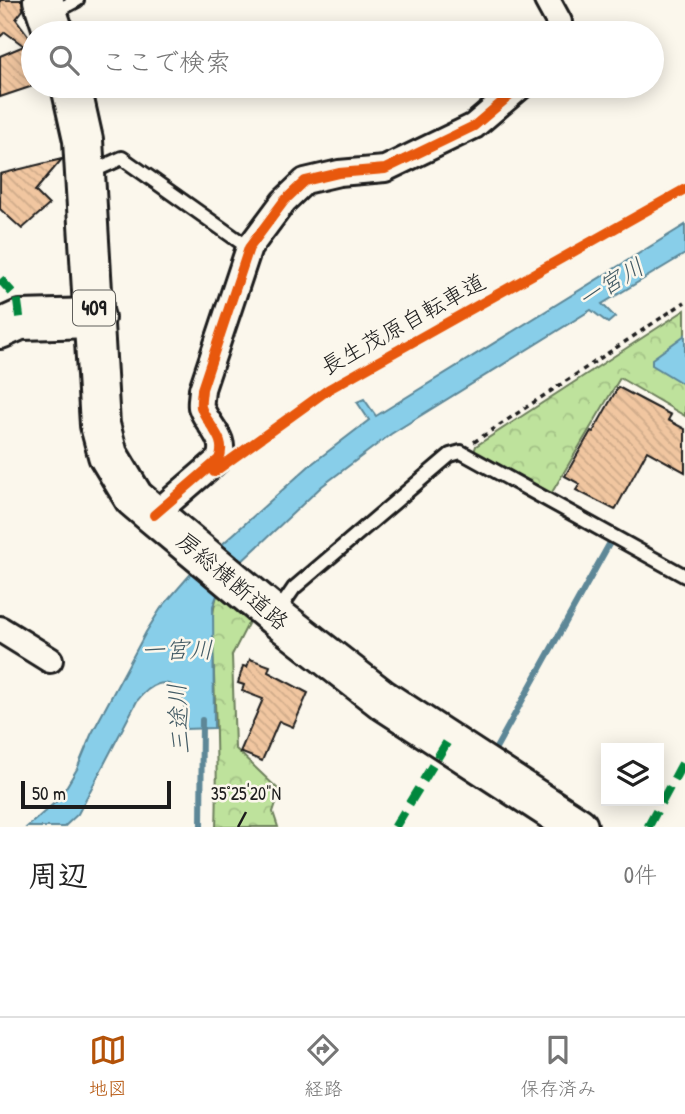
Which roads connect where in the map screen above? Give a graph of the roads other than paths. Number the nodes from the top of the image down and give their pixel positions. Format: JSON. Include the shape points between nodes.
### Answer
{"nodes":[{"id":1,"x":547,"y":0,"type":"edge"},
{"id":2,"x":558,"y":21,"type":"edge"},
{"id":3,"x":74,"y":98,"type":"edge"},
{"id":4,"x":507,"y":98,"type":"edge"},
{"id":5,"x":86,"y":175,"type":"junction"},
{"id":6,"x":249,"y":248,"type":"junction"},
{"id":7,"x":95,"y":318,"type":"junction"},
{"id":8,"x":0,"y":329,"type":"edge"},
{"id":9,"x":154,"y":515,"type":"junction"},
{"id":10,"x":685,"y":576,"type":"edge"},
{"id":11,"x":275,"y":617,"type":"junction"},
{"id":12,"x":0,"y":629,"type":"edge"},
{"id":13,"x":50,"y":660,"type":"dead end"},
{"id":14,"x":578,"y":827,"type":"edge"}],
"edges":[{"from":1,"to":2,"type":"street"},
{"from":3,"to":5,"type":"main road","name":"房総横断道路","number":"409"},
{"from":4,"to":6,"type":"street","via":[[474,126],[385,169],[305,181]]},
{"from":5,"to":6,"type":"lane","via":[[122,158]]},
{"from":5,"to":7,"type":"main road","name":"房総横断道路","number":"409"},
{"from":6,"to":9,"type":"street","via":[[202,389],[201,405],[223,450],[219,459]]},
{"from":7,"to":8,"type":"main road","via":[[20,320]]},
{"from":7,"to":9,"type":"main road","name":"房総横断道路","number":"409","via":[[100,425],[108,454],[134,498]]},
{"from":9,"to":11,"type":"main road","name":"房総横断道路","number":"409"},
{"from":10,"to":11,"type":"lane","via":[[461,452],[450,455],[294,588]]},
{"from":11,"to":14,"type":"main road","name":"房総横断道路","number":"409","via":[[383,700]]},
{"from":12,"to":13,"type":"street"}]}
